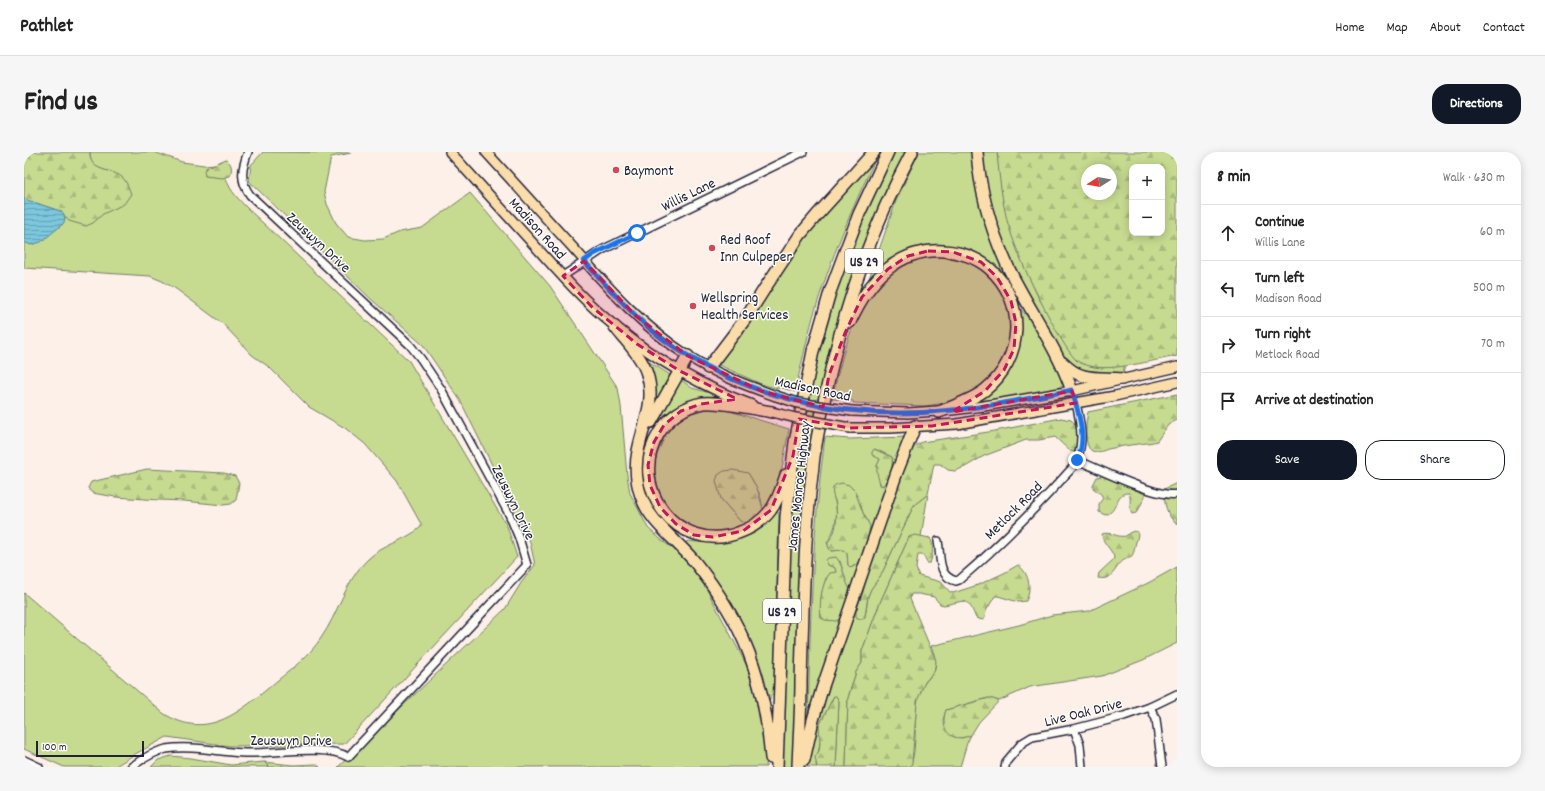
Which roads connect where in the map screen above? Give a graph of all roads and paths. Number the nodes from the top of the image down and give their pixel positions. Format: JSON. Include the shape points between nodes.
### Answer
{"nodes":[{"id":1,"x":248,"y":152,"type":"edge"},
{"id":2,"x":450,"y":152,"type":"edge"},
{"id":3,"x":486,"y":152,"type":"edge"},
{"id":4,"x":803,"y":152,"type":"edge"},
{"id":5,"x":874,"y":152,"type":"edge"},
{"id":6,"x":888,"y":152,"type":"edge"},
{"id":7,"x":912,"y":152,"type":"edge"},
{"id":8,"x":977,"y":152,"type":"edge"},
{"id":9,"x":788,"y":155,"type":"edge"},
{"id":10,"x":584,"y":261,"type":"junction"},
{"id":11,"x":563,"y":276,"type":"junction"},
{"id":12,"x":615,"y":327,"type":"junction"},
{"id":13,"x":688,"y":356,"type":"junction"},
{"id":14,"x":1060,"y":359,"type":"junction"},
{"id":15,"x":1177,"y":367,"type":"edge"},
{"id":16,"x":708,"y":368,"type":"junction"},
{"id":17,"x":680,"y":371,"type":"junction"},
{"id":18,"x":829,"y":375,"type":"junction"},
{"id":19,"x":1122,"y":379,"type":"junction"},
{"id":20,"x":1177,"y":382,"type":"edge"},
{"id":21,"x":1072,"y":390,"type":"junction"},
{"id":22,"x":1076,"y":403,"type":"junction"},
{"id":23,"x":772,"y":412,"type":"junction"},
{"id":24,"x":939,"y":412,"type":"junction"},
{"id":25,"x":915,"y":426,"type":"junction"},
{"id":26,"x":642,"y":439,"type":"junction"},
{"id":27,"x":793,"y":456,"type":"junction"},
{"id":28,"x":1077,"y":460,"type":"junction"},
{"id":29,"x":1177,"y":494,"type":"edge"},
{"id":30,"x":938,"y":541,"type":"dead end"},
{"id":31,"x":1177,"y":694,"type":"edge"},
{"id":32,"x":1150,"y":708,"type":"junction"},
{"id":33,"x":1074,"y":730,"type":"junction"},
{"id":34,"x":24,"y":760,"type":"edge"},
{"id":35,"x":39,"y":767,"type":"edge"},
{"id":36,"x":131,"y":767,"type":"edge"},
{"id":37,"x":772,"y":767,"type":"edge"},
{"id":38,"x":777,"y":767,"type":"edge"},
{"id":39,"x":798,"y":767,"type":"edge"},
{"id":40,"x":803,"y":767,"type":"edge"},
{"id":41,"x":1005,"y":767,"type":"edge"},
{"id":42,"x":1082,"y":767,"type":"edge"},
{"id":43,"x":1162,"y":767,"type":"edge"}],
"edges":[{"from":1,"to":36,"type":"street","name":"Zeuswyn Drive","via":[[242,175],[250,195],[410,345],[434,377],[509,514],[527,565],[348,757],[336,752],[248,753],[177,748],[158,751]]},
{"from":2,"to":11,"type":"main road","name":"Madison Road"},
{"from":3,"to":10,"type":"main road","name":"Madison Road"},
{"from":4,"to":9,"type":"street","name":"Willis Lane"},
{"from":5,"to":16,"type":"highway","via":[[800,235],[746,318]]},
{"from":6,"to":27,"type":"highway","name":"James Monroe Highway","number":"US 29","via":[[859,214],[830,292],[813,351]]},
{"from":7,"to":18,"type":"highway","name":"James Monroe Highway","number":"US 29","via":[[860,269]]},
{"from":8,"to":14,"type":"highway","via":[[985,203],[998,243],[1012,274]]},
{"from":9,"to":10,"type":"street","name":"Willis Lane"},
{"from":10,"to":11,"type":"street","name":"Willis Lane"},
{"from":10,"to":13,"type":"main road","name":"Madison Road","via":[[636,316]]},
{"from":11,"to":12,"type":"main road","name":"Madison Road"},
{"from":12,"to":17,"type":"main road","name":"Madison Road"},
{"from":12,"to":26,"type":"highway","via":[[642,362],[649,383],[650,406]]},
{"from":13,"to":16,"type":"main road","name":"Madison Road"},
{"from":13,"to":17,"type":"highway"},
{"from":14,"to":19,"type":"highway","via":[[1069,369],[1081,376]]},
{"from":14,"to":21,"type":"highway"},
{"from":15,"to":19,"type":"main road","name":"Madison Road"},
{"from":16,"to":24,"type":"main road","name":"Madison Road","bridge":true,"via":[[798,403],[852,411]]},
{"from":17,"to":23,"type":"main road","name":"Madison Road","via":[[735,398]]},
{"from":17,"to":26,"type":"highway"},
{"from":18,"to":24,"type":"highway","via":[[862,297],[888,268],[908,256],[928,251],[966,255],[989,268],[1006,290],[1016,323],[1015,342],[1010,360],[993,383],[975,397]]},
{"from":18,"to":39,"type":"highway","name":"James Monroe Highway","number":"US 29","via":[[813,464],[807,534]]},
{"from":19,"to":21,"type":"main road","name":"Madison Road"},
{"from":20,"to":22,"type":"main road","name":"Madison Road"},
{"from":21,"to":22,"type":"main road"},
{"from":21,"to":24,"type":"main road","name":"Madison Road"},
{"from":22,"to":25,"type":"main road","name":"Madison Road","via":[[957,424]]},
{"from":22,"to":28,"type":"street","name":"Metlock Road","via":[[1081,430],[1081,448]]},
{"from":23,"to":25,"type":"main road","name":"Madison Road","bridge":true,"via":[[850,428]]},
{"from":23,"to":27,"type":"highway","via":[[712,402],[691,406],[672,417],[661,430],[650,452],[648,476],[656,500],[665,514],[676,524],[694,534],[713,537],[733,535],[753,526],[771,510],[783,486]]},
{"from":25,"to":40,"type":"highway","via":[[826,675]]},
{"from":26,"to":37,"type":"highway","via":[[636,468],[643,500],[656,520],[711,582],[736,623],[748,648],[762,690]]},
{"from":27,"to":38,"type":"highway","name":"James Monroe Highway","number":"US 29","via":[[786,517]]},
{"from":28,"to":29,"type":"street","via":[[1163,494]]},
{"from":28,"to":30,"type":"street","name":"Metlock Road","via":[[1046,496],[983,560],[959,580],[952,580],[942,570]]},
{"from":31,"to":32,"type":"street","name":"Live Oak Drive"},
{"from":32,"to":33,"type":"street","name":"Live Oak Drive"},
{"from":32,"to":43,"type":"street","via":[[1156,719]]},
{"from":33,"to":41,"type":"street","name":"Live Oak Drive","via":[[1032,737],[1019,746]]},
{"from":33,"to":42,"type":"street","via":[[1080,745]]},
{"from":34,"to":35,"type":"street"}]}
